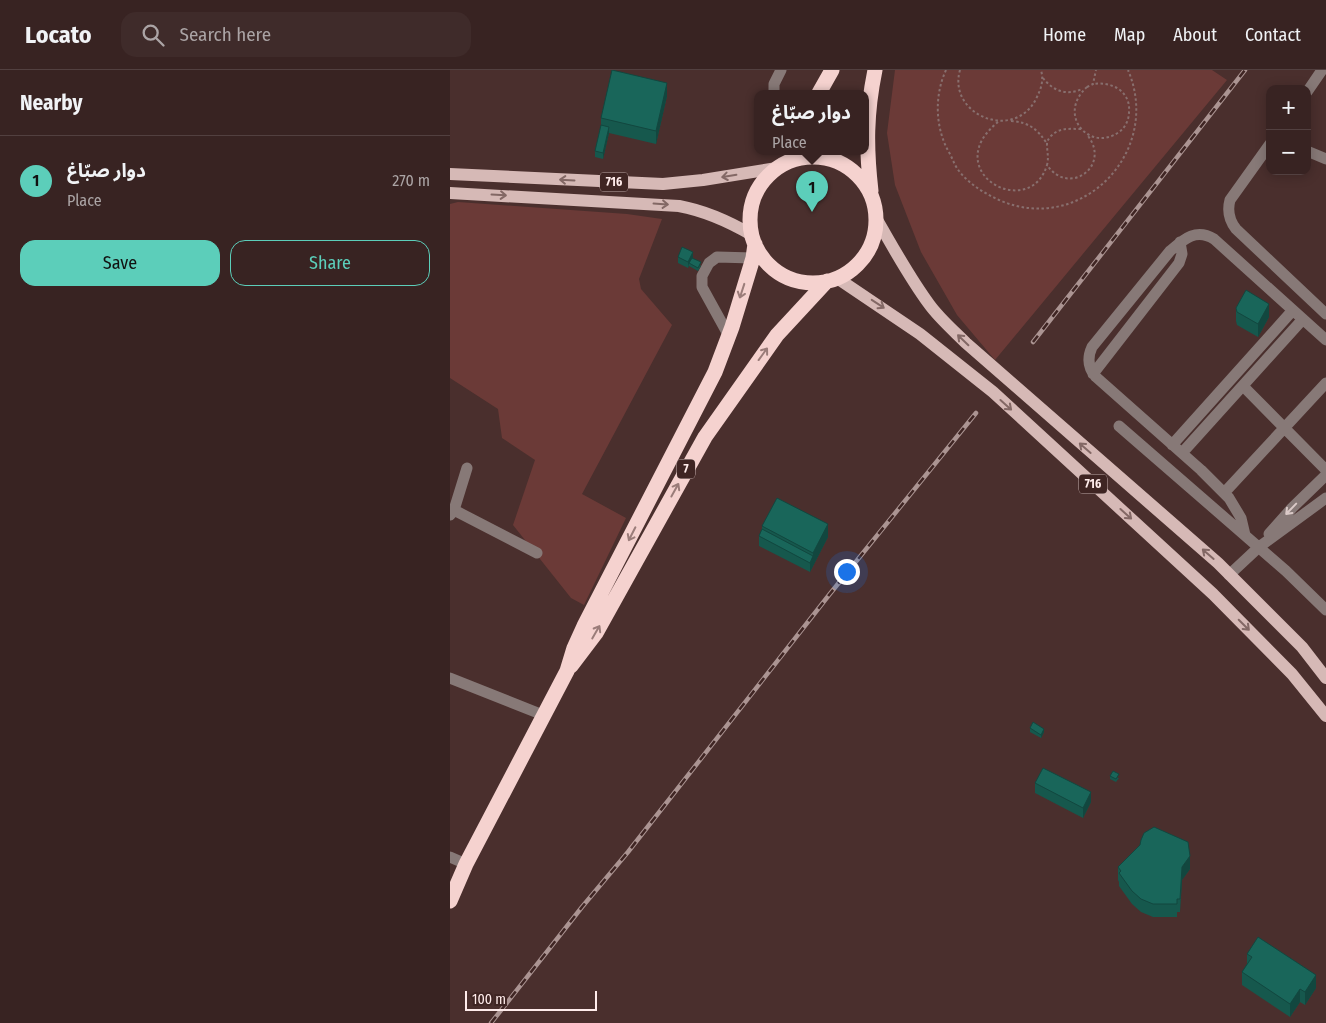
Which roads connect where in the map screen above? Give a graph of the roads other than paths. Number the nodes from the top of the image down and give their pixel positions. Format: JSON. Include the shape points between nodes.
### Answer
{"nodes":[{"id":1,"x":781,"y":70,"type":"edge"},
{"id":2,"x":832,"y":70,"type":"edge"},
{"id":3,"x":875,"y":70,"type":"edge"},
{"id":4,"x":1322,"y":77,"type":"edge"},
{"id":5,"x":1311,"y":88,"type":"edge"},
{"id":6,"x":774,"y":90,"type":"edge"},
{"id":7,"x":821,"y":90,"type":"edge"},
{"id":8,"x":869,"y":102,"type":"edge"},
{"id":9,"x":1266,"y":150,"type":"edge"},
{"id":10,"x":1311,"y":153,"type":"edge"},
{"id":11,"x":866,"y":155,"type":"edge"},
{"id":12,"x":1326,"y":159,"type":"edge"},
{"id":13,"x":785,"y":161,"type":"edge"},
{"id":14,"x":450,"y":174,"type":"edge"},
{"id":15,"x":450,"y":193,"type":"edge"},
{"id":16,"x":872,"y":198,"type":"junction"},
{"id":17,"x":876,"y":218,"type":"junction"},
{"id":18,"x":1180,"y":242,"type":"junction"},
{"id":19,"x":754,"y":245,"type":"junction"},
{"id":20,"x":832,"y":280,"type":"junction"},
{"id":21,"x":1294,"y":310,"type":"junction"},
{"id":22,"x":1326,"y":314,"type":"edge"},
{"id":23,"x":1303,"y":319,"type":"junction"},
{"id":24,"x":729,"y":336,"type":"junction"},
{"id":25,"x":1326,"y":340,"type":"edge"},
{"id":26,"x":1093,"y":374,"type":"junction"},
{"id":27,"x":1326,"y":383,"type":"edge"},
{"id":28,"x":1243,"y":386,"type":"junction"},
{"id":29,"x":1119,"y":426,"type":"dead end"},
{"id":30,"x":1285,"y":428,"type":"junction"},
{"id":31,"x":1172,"y":445,"type":"junction"},
{"id":32,"x":1182,"y":453,"type":"junction"},
{"id":33,"x":467,"y":468,"type":"dead end"},
{"id":34,"x":1326,"y":470,"type":"edge"},
{"id":35,"x":1326,"y":475,"type":"edge"},
{"id":36,"x":1224,"y":493,"type":"junction"},
{"id":37,"x":1326,"y":498,"type":"edge"},
{"id":38,"x":452,"y":513,"type":"edge"},
{"id":39,"x":1245,"y":535,"type":"junction"},
{"id":40,"x":1259,"y":548,"type":"junction"},
{"id":41,"x":537,"y":552,"type":"dead end"},
{"id":42,"x":1229,"y":574,"type":"junction"},
{"id":43,"x":1326,"y":610,"type":"edge"},
{"id":44,"x":567,"y":671,"type":"junction"},
{"id":45,"x":450,"y":678,"type":"edge"},
{"id":46,"x":1326,"y":678,"type":"edge"},
{"id":47,"x":543,"y":715,"type":"junction"},
{"id":48,"x":1326,"y":716,"type":"edge"},
{"id":49,"x":450,"y":857,"type":"edge"},
{"id":50,"x":466,"y":864,"type":"junction"},
{"id":51,"x":450,"y":901,"type":"edge"}],
"edges":[{"from":1,"to":6,"type":"street"},
{"from":2,"to":7,"type":"highway"},
{"from":3,"to":8,"type":"highway","number":"7"},
{"from":4,"to":5,"type":"street"},
{"from":9,"to":22,"type":"street","via":[[1230,200],[1230,220]]},
{"from":10,"to":12,"type":"street"},
{"from":11,"to":16,"type":"highway","number":"7"},
{"from":13,"to":14,"type":"main road","number":"716","one_way":true,"via":[[704,180],[663,184]]},
{"from":13,"to":16,"type":"highway","number":"7","via":[[816,157],[836,162],[854,172]]},
{"from":13,"to":19,"type":"highway","number":"7","via":[[764,181],[754,198],[750,216]]},
{"from":15,"to":19,"type":"main road","number":"716","one_way":true,"via":[[679,206],[728,220]]},
{"from":16,"to":17,"type":"highway","number":"7"},
{"from":17,"to":20,"type":"highway","number":"7","via":[[874,237],[866,254],[854,268]]},
{"from":42,"to":17,"type":"main road","number":"716","one_way":true,"via":[[945,323],[911,277]]},
{"from":18,"to":21,"type":"street","via":[[1197,234],[1214,239]]},
{"from":18,"to":26,"type":"street","via":[[1182,254],[1179,263]]},
{"from":18,"to":26,"type":"street","via":[[1092,347],[1089,361]]},
{"from":19,"to":20,"type":"highway","via":[[784,276],[805,282]]},
{"from":19,"to":24,"type":"highway","number":"7","one_way":true},
{"from":19,"to":24,"type":"street","via":[[718,257],[709,263],[702,276],[702,287]]},
{"from":44,"to":20,"type":"highway","number":"7","one_way":true,"via":[[596,633],[705,437],[777,335]]},
{"from":20,"to":48,"type":"main road","number":"716","one_way":true,"via":[[913,329],[993,392],[1213,594],[1292,674]]},
{"from":21,"to":23,"type":"street"},
{"from":21,"to":31,"type":"street"},
{"from":23,"to":25,"type":"street"},
{"from":23,"to":28,"type":"street"},
{"from":24,"to":44,"type":"highway","number":"7","one_way":true,"via":[[715,372],[579,637]]},
{"from":26,"to":31,"type":"street"},
{"from":27,"to":30,"type":"street"},
{"from":28,"to":30,"type":"street"},
{"from":28,"to":32,"type":"street"},
{"from":29,"to":39,"type":"street"},
{"from":30,"to":34,"type":"street"},
{"from":30,"to":36,"type":"street"},
{"from":31,"to":32,"type":"street"},
{"from":32,"to":36,"type":"street"},
{"from":33,"to":38,"type":"street"},
{"from":35,"to":40,"type":"street","one_way":true,"via":[[1292,508]]},
{"from":36,"to":39,"type":"street","via":[[1238,510]]},
{"from":37,"to":40,"type":"street"},
{"from":38,"to":41,"type":"street"},
{"from":39,"to":40,"type":"street"},
{"from":40,"to":42,"type":"street"},
{"from":40,"to":43,"type":"street"},
{"from":42,"to":46,"type":"main road","number":"716","via":[[1302,647]]},
{"from":44,"to":47,"type":"highway","number":"7"},
{"from":45,"to":47,"type":"street"},
{"from":47,"to":50,"type":"highway","number":"7"},
{"from":49,"to":50,"type":"street"},
{"from":50,"to":51,"type":"highway","number":"7"}]}
